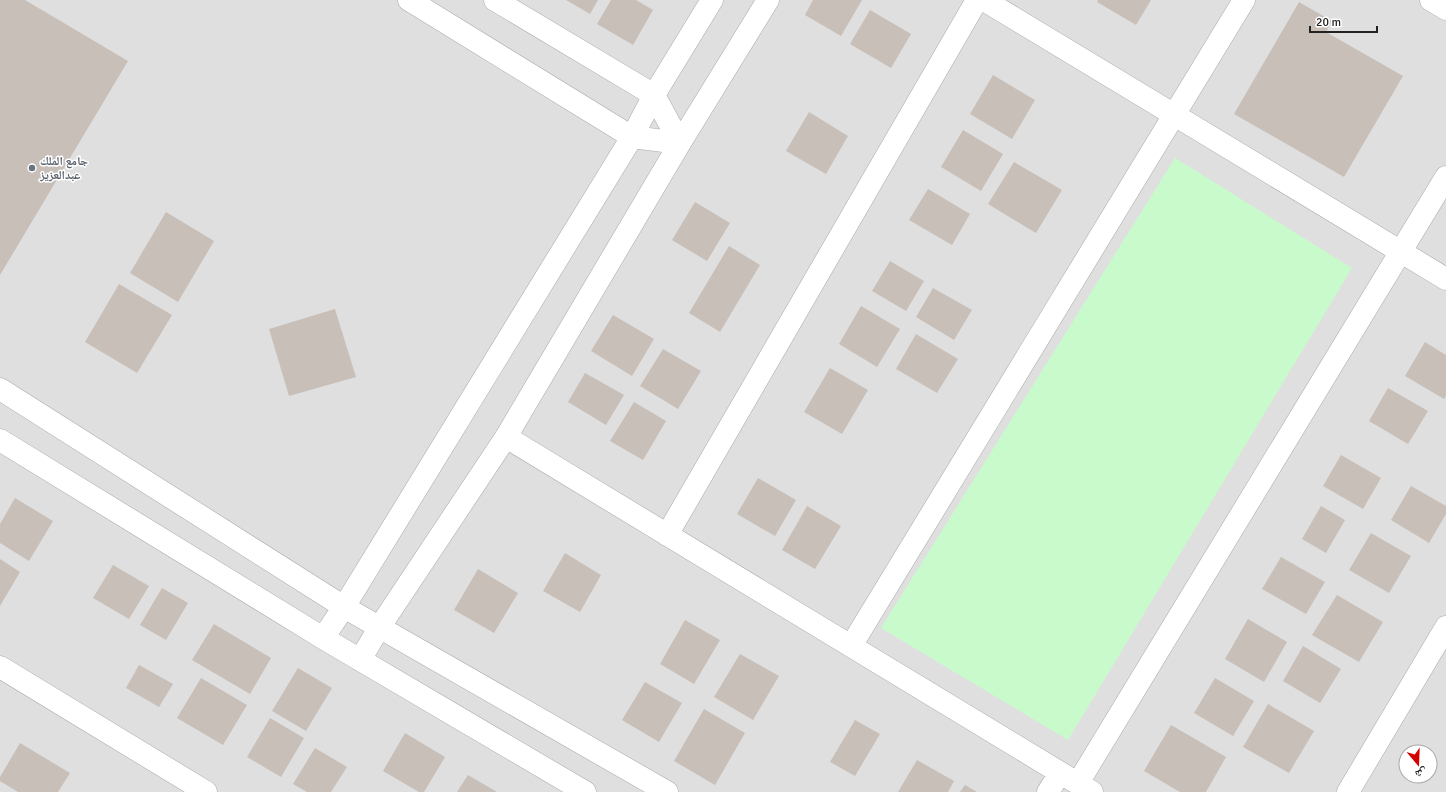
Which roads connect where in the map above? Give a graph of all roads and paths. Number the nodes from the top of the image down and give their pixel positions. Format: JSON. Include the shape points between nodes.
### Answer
{"nodes":[{"id":1,"x":409,"y":0,"type":"edge"},
{"id":2,"x":495,"y":0,"type":"edge"},
{"id":3,"x":712,"y":0,"type":"edge"},
{"id":4,"x":768,"y":0,"type":"edge"},
{"id":5,"x":977,"y":0,"type":"edge"},
{"id":6,"x":984,"y":0,"type":"edge"},
{"id":7,"x":1244,"y":0,"type":"edge"},
{"id":8,"x":1431,"y":0,"type":"edge"},
{"id":9,"x":1446,"y":9,"type":"edge"},
{"id":10,"x":654,"y":95,"type":"junction"},
{"id":11,"x":1174,"y":114,"type":"junction"},
{"id":12,"x":632,"y":137,"type":"junction"},
{"id":13,"x":680,"y":143,"type":"junction"},
{"id":14,"x":1446,"y":177,"type":"edge"},
{"id":15,"x":1401,"y":251,"type":"junction"},
{"id":16,"x":1446,"y":278,"type":"edge"},
{"id":17,"x":0,"y":389,"type":"edge"},
{"id":18,"x":506,"y":437,"type":"junction"},
{"id":19,"x":0,"y":440,"type":"edge"},
{"id":20,"x":667,"y":535,"type":"junction"},
{"id":21,"x":344,"y":607,"type":"junction"},
{"id":22,"x":1446,"y":626,"type":"edge"},
{"id":23,"x":379,"y":628,"type":"junction"},
{"id":24,"x":323,"y":638,"type":"junction"},
{"id":25,"x":851,"y":646,"type":"junction"},
{"id":26,"x":360,"y":660,"type":"junction"},
{"id":27,"x":0,"y":667,"type":"edge"},
{"id":28,"x":1077,"y":783,"type":"edge"},
{"id":29,"x":206,"y":792,"type":"edge"},
{"id":30,"x":585,"y":792,"type":"edge"},
{"id":31,"x":667,"y":792,"type":"edge"},
{"id":32,"x":1048,"y":792,"type":"edge"},
{"id":33,"x":1348,"y":792,"type":"edge"}],
"edges":[{"from":1,"to":12,"type":"street"},
{"from":2,"to":10,"type":"street"},
{"from":3,"to":10,"type":"street"},
{"from":4,"to":13,"type":"street"},
{"from":5,"to":20,"type":"street"},
{"from":6,"to":11,"type":"street"},
{"from":7,"to":11,"type":"street"},
{"from":8,"to":9,"type":"street"},
{"from":10,"to":12,"type":"street"},
{"from":10,"to":13,"type":"street"},
{"from":11,"to":15,"type":"street"},
{"from":11,"to":25,"type":"street"},
{"from":12,"to":13,"type":"street"},
{"from":12,"to":21,"type":"street"},
{"from":13,"to":18,"type":"street"},
{"from":14,"to":15,"type":"street"},
{"from":15,"to":16,"type":"street"},
{"from":15,"to":28,"type":"street"},
{"from":17,"to":21,"type":"street"},
{"from":18,"to":20,"type":"street"},
{"from":18,"to":23,"type":"street"},
{"from":19,"to":24,"type":"street"},
{"from":20,"to":25,"type":"street"},
{"from":21,"to":23,"type":"street"},
{"from":21,"to":24,"type":"street"},
{"from":22,"to":33,"type":"street"},
{"from":23,"to":26,"type":"street"},
{"from":23,"to":31,"type":"street"},
{"from":24,"to":26,"type":"street"},
{"from":25,"to":28,"type":"street"},
{"from":26,"to":30,"type":"street"},
{"from":27,"to":29,"type":"street"},
{"from":28,"to":32,"type":"street"}]}
